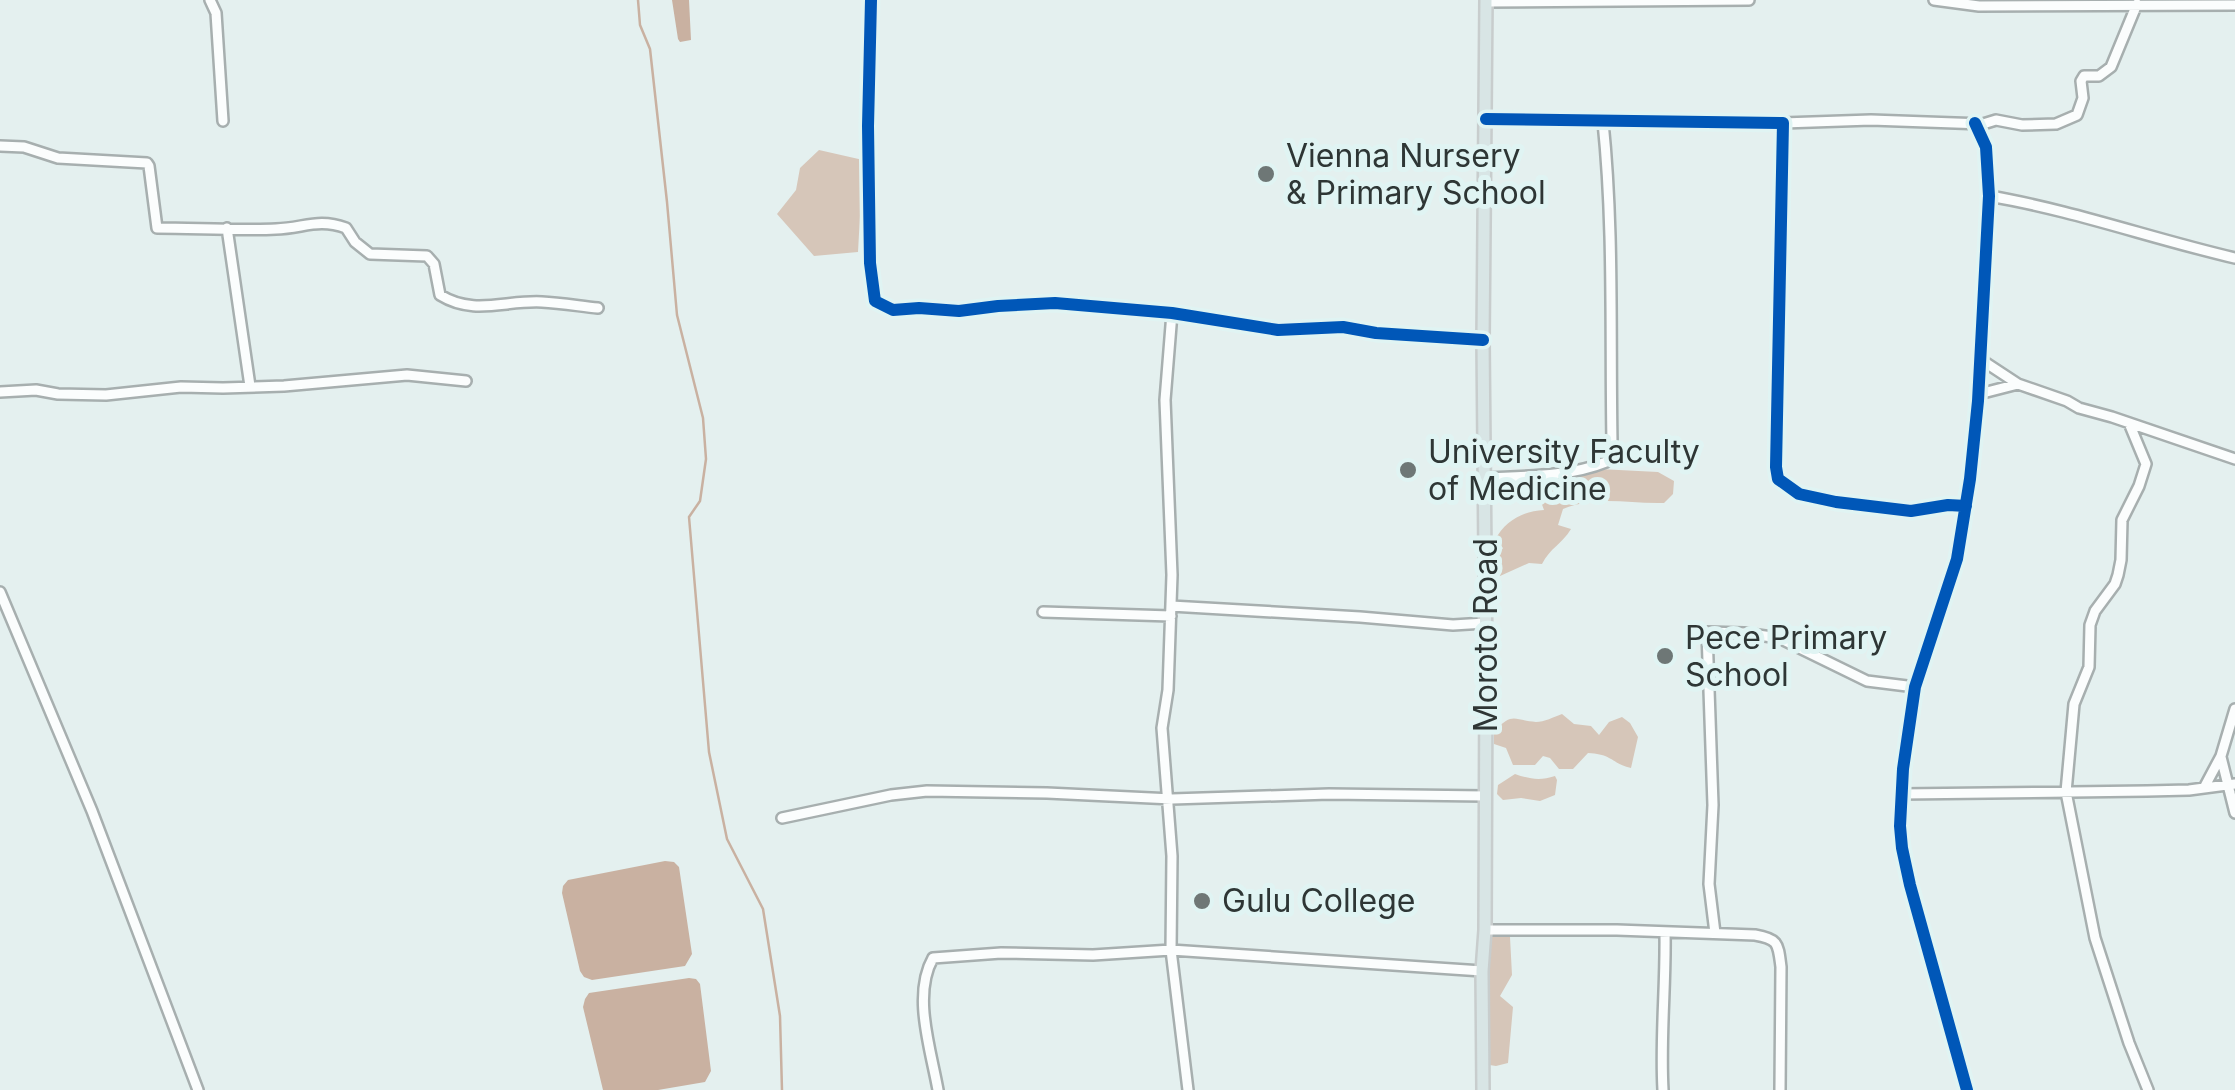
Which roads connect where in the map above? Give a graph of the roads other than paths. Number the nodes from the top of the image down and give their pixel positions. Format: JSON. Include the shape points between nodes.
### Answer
{"nodes":[{"id":1,"x":210,"y":0,"type":"edge"},
{"id":2,"x":871,"y":0,"type":"edge"},
{"id":3,"x":1749,"y":0,"type":"edge"},
{"id":4,"x":1934,"y":0,"type":"edge"},
{"id":5,"x":1486,"y":1,"type":"edge"},
{"id":6,"x":2137,"y":4,"type":"junction"},
{"id":7,"x":2235,"y":5,"type":"edge"},
{"id":8,"x":1486,"y":119,"type":"junction"},
{"id":9,"x":223,"y":120,"type":"dead end"},
{"id":10,"x":1603,"y":122,"type":"junction"},
{"id":11,"x":1783,"y":123,"type":"junction"},
{"id":12,"x":1975,"y":123,"type":"junction"},
{"id":13,"x":0,"y":146,"type":"edge"},
{"id":14,"x":1990,"y":196,"type":"junction"},
{"id":15,"x":227,"y":228,"type":"junction"},
{"id":16,"x":2235,"y":258,"type":"edge"},
{"id":17,"x":598,"y":308,"type":"dead end"},
{"id":18,"x":1172,"y":313,"type":"junction"},
{"id":19,"x":1483,"y":340,"type":"junction"},
{"id":20,"x":1980,"y":359,"type":"junction"},
{"id":21,"x":466,"y":381,"type":"dead end"},
{"id":22,"x":2018,"y":384,"type":"junction"},
{"id":23,"x":250,"y":386,"type":"junction"},
{"id":24,"x":0,"y":392,"type":"edge"},
{"id":25,"x":1978,"y":394,"type":"junction"},
{"id":26,"x":2129,"y":423,"type":"junction"},
{"id":27,"x":2235,"y":459,"type":"edge"},
{"id":28,"x":1485,"y":478,"type":"junction"},
{"id":29,"x":1966,"y":506,"type":"junction"},
{"id":30,"x":0,"y":592,"type":"edge"},
{"id":31,"x":1171,"y":611,"type":"junction"},
{"id":32,"x":1042,"y":612,"type":"dead end"},
{"id":33,"x":1485,"y":623,"type":"junction"},
{"id":34,"x":1915,"y":687,"type":"junction"},
{"id":35,"x":2235,"y":709,"type":"edge"},
{"id":36,"x":2221,"y":756,"type":"junction"},
{"id":37,"x":2231,"y":784,"type":"edge"},
{"id":38,"x":2206,"y":786,"type":"junction"},
{"id":39,"x":2066,"y":792,"type":"junction"},
{"id":40,"x":1902,"y":794,"type":"junction"},
{"id":41,"x":1486,"y":796,"type":"junction"},
{"id":42,"x":1166,"y":799,"type":"junction"},
{"id":43,"x":2235,"y":813,"type":"edge"},
{"id":44,"x":782,"y":818,"type":"dead end"},
{"id":45,"x":1485,"y":930,"type":"junction"},
{"id":46,"x":1665,"y":933,"type":"junction"},
{"id":47,"x":1716,"y":934,"type":"junction"},
{"id":48,"x":1170,"y":950,"type":"junction"},
{"id":49,"x":1482,"y":970,"type":"junction"},
{"id":50,"x":198,"y":1090,"type":"edge"},
{"id":51,"x":938,"y":1090,"type":"edge"},
{"id":52,"x":1188,"y":1090,"type":"edge"},
{"id":53,"x":1482,"y":1090,"type":"edge"},
{"id":54,"x":1663,"y":1090,"type":"edge"},
{"id":55,"x":1780,"y":1090,"type":"edge"},
{"id":56,"x":1967,"y":1090,"type":"edge"},
{"id":57,"x":2148,"y":1090,"type":"edge"}],
"edges":[{"from":1,"to":9,"type":"street"},
{"from":2,"to":18,"type":"street","via":[[874,301],[893,310],[1047,303]]},
{"from":3,"to":5,"type":"street"},
{"from":4,"to":6,"type":"street","via":[[1979,6]]},
{"from":5,"to":8,"type":"main road","name":"Moroto Road"},
{"from":6,"to":7,"type":"street"},
{"from":6,"to":12,"type":"street","via":[[2111,67],[2081,80],[2083,98],[2073,118],[2045,125]]},
{"from":8,"to":10,"type":"street"},
{"from":8,"to":19,"type":"main road","name":"Moroto Road"},
{"from":10,"to":11,"type":"street"},
{"from":10,"to":28,"type":"street","via":[[1610,456],[1580,470]]},
{"from":11,"to":12,"type":"street"},
{"from":11,"to":29,"type":"street","via":[[1778,479],[1799,494],[1836,502],[1912,511]]},
{"from":12,"to":14,"type":"street","via":[[1986,147]]},
{"from":13,"to":15,"type":"street","via":[[58,158],[147,162],[156,228]]},
{"from":14,"to":16,"type":"street"},
{"from":14,"to":20,"type":"street"},
{"from":15,"to":17,"type":"street","via":[[342,226],[370,254],[427,256],[440,295],[459,306],[541,302]]},
{"from":15,"to":23,"type":"street"},
{"from":18,"to":19,"type":"street","via":[[1278,330],[1343,328]]},
{"from":18,"to":31,"type":"street","via":[[1165,400]]},
{"from":19,"to":28,"type":"main road","name":"Moroto Road"},
{"from":20,"to":22,"type":"street"},
{"from":20,"to":25,"type":"street"},
{"from":21,"to":23,"type":"street","via":[[407,375]]},
{"from":22,"to":25,"type":"street"},
{"from":22,"to":26,"type":"street"},
{"from":23,"to":24,"type":"street","via":[[106,396]]},
{"from":25,"to":29,"type":"street"},
{"from":26,"to":27,"type":"street"},
{"from":26,"to":39,"type":"street","via":[[2146,464],[2122,520],[2118,575],[2090,625]]},
{"from":28,"to":33,"type":"main road","name":"Moroto Road"},
{"from":29,"to":34,"type":"street","via":[[1957,559]]},
{"from":30,"to":50,"type":"street"},
{"from":31,"to":32,"type":"street"},
{"from":31,"to":33,"type":"street"},
{"from":31,"to":42,"type":"street","via":[[1162,728]]},
{"from":33,"to":41,"type":"main road","name":"Moroto Road"},
{"from":34,"to":40,"type":"street"},
{"from":34,"to":47,"type":"street","via":[[1868,681],[1779,638],[1706,632],[1709,884]]},
{"from":35,"to":36,"type":"street"},
{"from":36,"to":37,"type":"street"},
{"from":36,"to":38,"type":"street"},
{"from":37,"to":38,"type":"street"},
{"from":37,"to":43,"type":"street"},
{"from":38,"to":39,"type":"street"},
{"from":39,"to":40,"type":"street"},
{"from":39,"to":57,"type":"street","via":[[2095,938]]},
{"from":40,"to":56,"type":"street","via":[[1902,848]]},
{"from":41,"to":42,"type":"street"},
{"from":41,"to":45,"type":"main road","name":"Moroto Road"},
{"from":42,"to":44,"type":"street","via":[[927,790]]},
{"from":42,"to":48,"type":"street"},
{"from":45,"to":46,"type":"street"},
{"from":45,"to":49,"type":"main road","name":"Moroto Road"},
{"from":46,"to":47,"type":"street"},
{"from":46,"to":54,"type":"street"},
{"from":47,"to":55,"type":"street","via":[[1776,943]]},
{"from":48,"to":49,"type":"street"},
{"from":48,"to":51,"type":"street","via":[[932,958],[922,995]]},
{"from":48,"to":52,"type":"street"},
{"from":49,"to":53,"type":"main road","name":"Moroto Road"}]}
